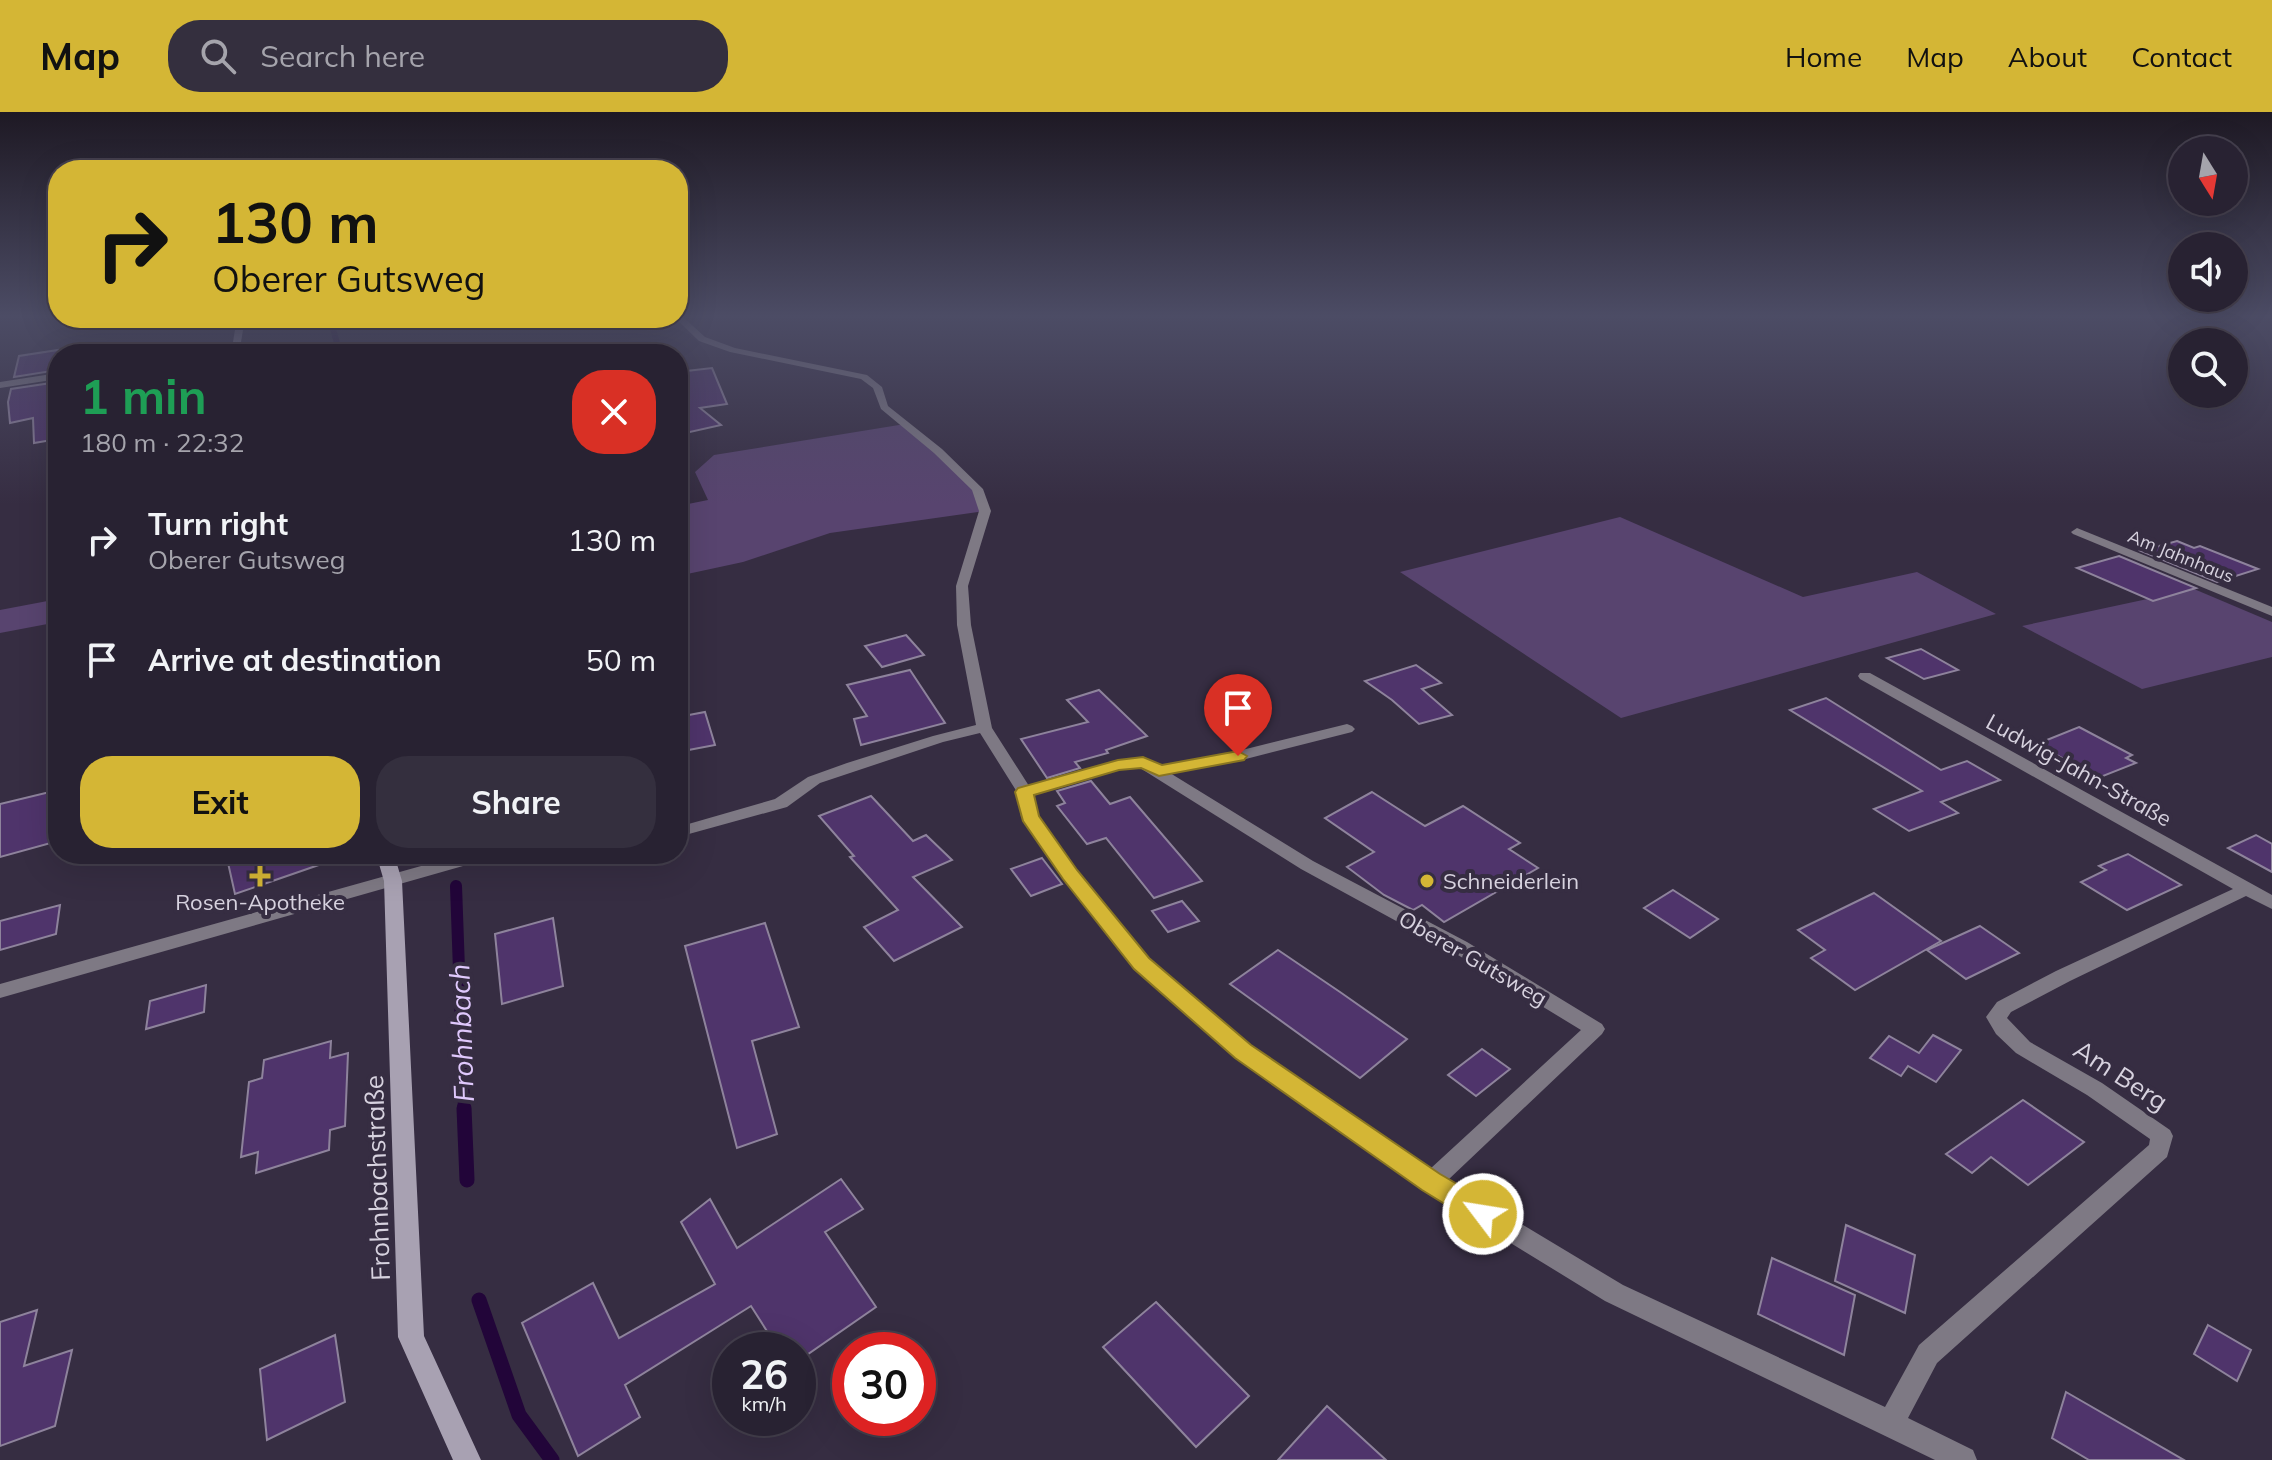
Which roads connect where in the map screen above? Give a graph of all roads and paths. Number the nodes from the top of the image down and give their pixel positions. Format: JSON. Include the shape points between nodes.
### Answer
{"nodes":[{"id":1,"x":39,"y":379,"type":"edge"},
{"id":2,"x":866,"y":379,"type":"edge"},
{"id":3,"x":0,"y":385,"type":"edge"},
{"id":4,"x":2077,"y":532,"type":"dead end"},
{"id":5,"x":2272,"y":612,"type":"edge"},
{"id":6,"x":1865,"y":676,"type":"dead end"},
{"id":7,"x":984,"y":728,"type":"junction"},
{"id":8,"x":1347,"y":729,"type":"dead end"},
{"id":9,"x":1159,"y":770,"type":"junction"},
{"id":10,"x":1025,"y":792,"type":"junction"},
{"id":11,"x":688,"y":829,"type":"edge"},
{"id":12,"x":388,"y":864,"type":"edge"},
{"id":13,"x":444,"y":864,"type":"edge"},
{"id":14,"x":393,"y":881,"type":"junction"},
{"id":15,"x":2247,"y":889,"type":"junction"},
{"id":16,"x":2272,"y":903,"type":"edge"},
{"id":17,"x":0,"y":991,"type":"edge"},
{"id":18,"x":1431,"y":1182,"type":"junction"},
{"id":19,"x":1891,"y":1423,"type":"junction"},
{"id":20,"x":467,"y":1460,"type":"edge"},
{"id":21,"x":1963,"y":1460,"type":"edge"}],
"edges":[{"from":1,"to":3,"type":"street"},
{"from":2,"to":7,"type":"street","via":[[877,387],[884,407],[977,489],[985,511],[962,586]]},
{"from":4,"to":5,"type":"street","name":"Am Jahnhaus"},
{"from":6,"to":15,"type":"street","name":"Ludwig-Jahn-Straße"},
{"from":7,"to":10,"type":"street"},
{"from":7,"to":11,"type":"street","via":[[853,766],[814,780],[781,803]]},
{"from":8,"to":9,"type":"street","name":"Oberer Gutsweg"},
{"from":9,"to":10,"type":"street","name":"Oberer Gutsweg","via":[[1143,763],[1118,765]]},
{"from":9,"to":18,"type":"street","name":"Oberer Gutsweg","via":[[1307,865],[1460,947],[1595,1029]]},
{"from":10,"to":18,"type":"street","via":[[1029,817],[1142,963],[1243,1052]]},
{"from":12,"to":14,"type":"street","name":"Frohnbachstraße"},
{"from":13,"to":14,"type":"street"},
{"from":14,"to":17,"type":"street"},
{"from":14,"to":20,"type":"street","name":"Frohnbachstraße","via":[[411,1337]]},
{"from":15,"to":16,"type":"street","name":"Ludwig-Jahn-Straße"},
{"from":15,"to":19,"type":"street","name":"Am Berg","via":[[2063,976],[2004,1007],[1996,1017],[2018,1043],[2162,1136],[2159,1150],[1928,1354]]},
{"from":18,"to":19,"type":"street","via":[[1614,1293]]},
{"from":19,"to":21,"type":"street"}]}
